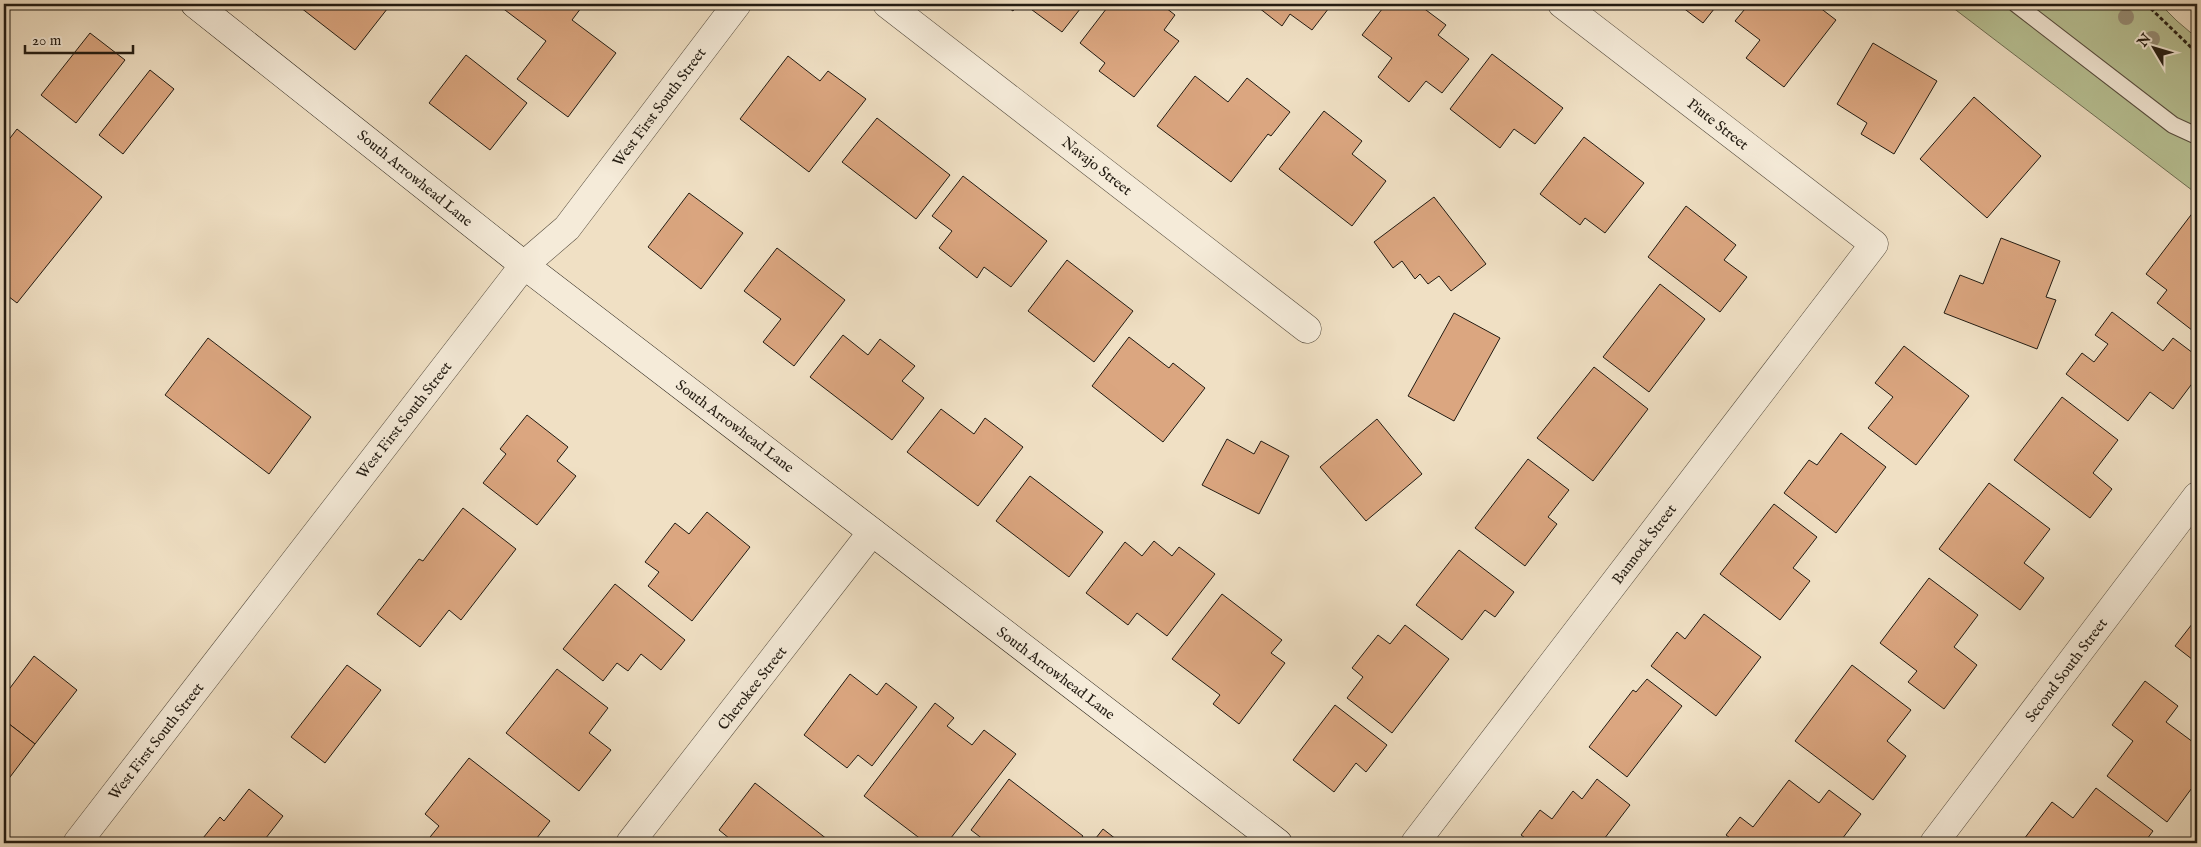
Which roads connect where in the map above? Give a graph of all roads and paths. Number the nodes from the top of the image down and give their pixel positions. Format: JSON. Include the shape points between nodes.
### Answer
{"nodes":[{"id":1,"x":738,"y":4,"type":"edge"},
{"id":2,"x":887,"y":4,"type":"edge"},
{"id":3,"x":1562,"y":4,"type":"edge"},
{"id":4,"x":2016,"y":4,"type":"edge"},
{"id":5,"x":2146,"y":4,"type":"edge"},
{"id":6,"x":205,"y":7,"type":"edge"},
{"id":7,"x":2197,"y":53,"type":"edge"},
{"id":8,"x":2197,"y":136,"type":"edge"},
{"id":9,"x":1874,"y":244,"type":"joint"},
{"id":10,"x":524,"y":265,"type":"junction"},
{"id":11,"x":1307,"y":329,"type":"dead end"},
{"id":12,"x":2197,"y":496,"type":"edge"},
{"id":13,"x":872,"y":532,"type":"junction"},
{"id":14,"x":77,"y":843,"type":"edge"},
{"id":15,"x":630,"y":843,"type":"edge"},
{"id":16,"x":1278,"y":843,"type":"edge"},
{"id":17,"x":1415,"y":843,"type":"edge"},
{"id":18,"x":1934,"y":843,"type":"edge"}],
"edges":[{"from":1,"to":10,"type":"street","name":"West First South Street","via":[[567,228]]},
{"from":2,"to":11,"type":"street","name":"Navajo Street"},
{"from":3,"to":9,"type":"street","name":"Piute Street"},
{"from":4,"to":8,"type":"lane","via":[[2173,125]]},
{"from":5,"to":7,"type":"path"},
{"from":6,"to":10,"type":"street","name":"South Arrowhead Lane"},
{"from":9,"to":17,"type":"street","name":"Bannock Street"},
{"from":10,"to":13,"type":"street","name":"South Arrowhead Lane"},
{"from":10,"to":14,"type":"street","name":"West First South Street"},
{"from":12,"to":18,"type":"street","name":"Second South Street"},
{"from":13,"to":15,"type":"street","name":"Cherokee Street"},
{"from":13,"to":16,"type":"street","name":"South Arrowhead Lane"}]}
